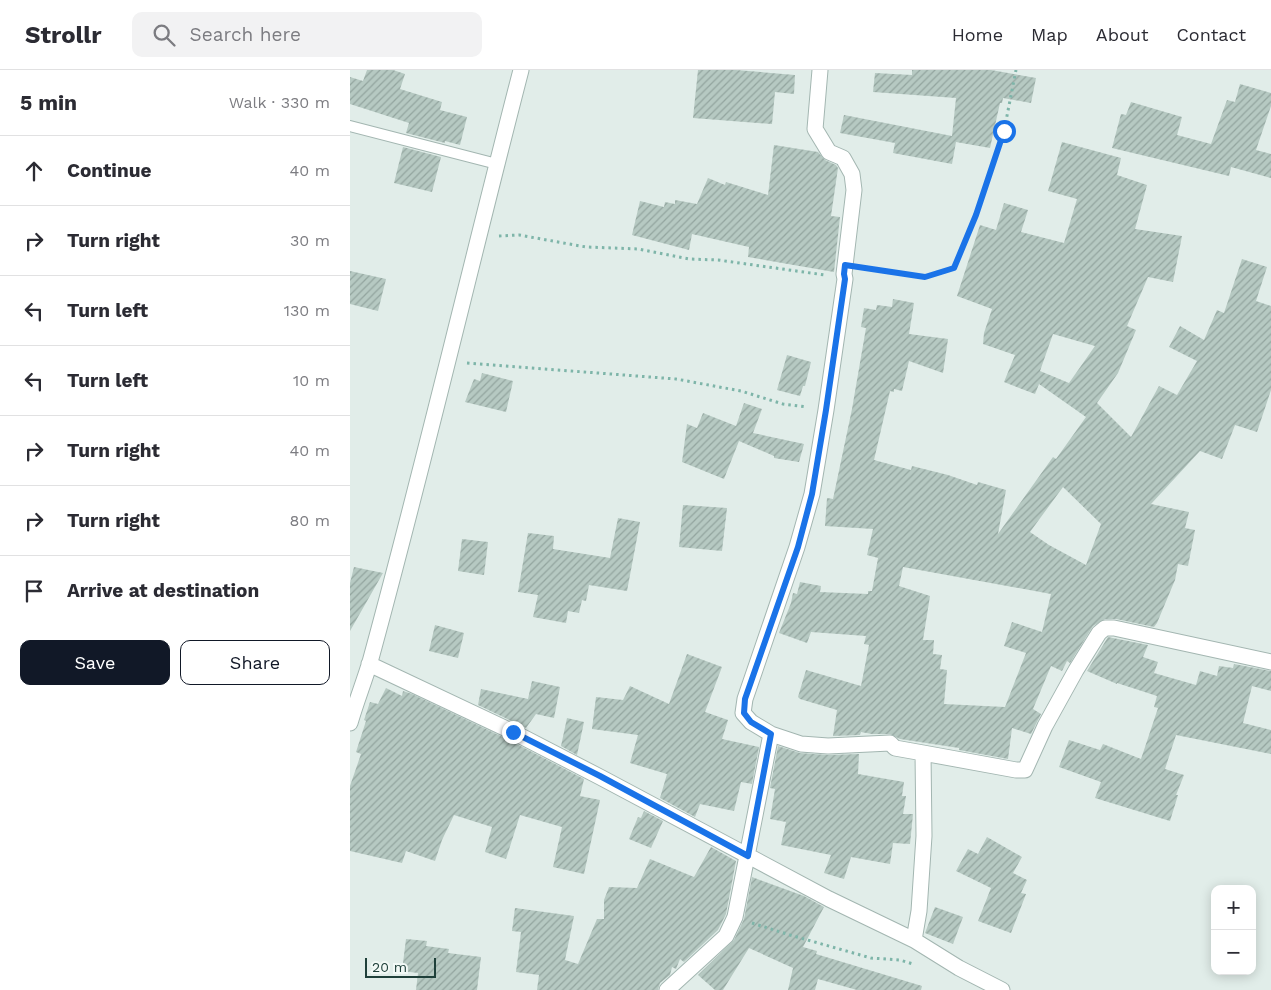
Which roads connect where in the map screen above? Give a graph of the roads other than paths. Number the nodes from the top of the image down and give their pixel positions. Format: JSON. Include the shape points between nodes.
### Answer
{"nodes":[{"id":1,"x":521,"y":70,"type":"edge"},
{"id":2,"x":820,"y":70,"type":"edge"},
{"id":3,"x":350,"y":126,"type":"edge"},
{"id":4,"x":497,"y":164,"type":"junction"},
{"id":5,"x":1271,"y":662,"type":"edge"},
{"id":6,"x":369,"y":664,"type":"junction"},
{"id":7,"x":351,"y":716,"type":"edge"},
{"id":8,"x":771,"y":734,"type":"junction"},
{"id":9,"x":923,"y":753,"type":"junction"},
{"id":10,"x":748,"y":856,"type":"junction"},
{"id":11,"x":914,"y":940,"type":"junction"},
{"id":12,"x":667,"y":990,"type":"edge"},
{"id":13,"x":1002,"y":990,"type":"edge"}],
"edges":[{"from":1,"to":4,"type":"street"},
{"from":2,"to":8,"type":"street","via":[[815,129],[829,152],[843,158],[852,174],[854,190],[812,494],[798,547],[745,699],[744,713],[751,722]]},
{"from":3,"to":4,"type":"lane"},
{"from":4,"to":6,"type":"street","via":[[449,362]]},
{"from":5,"to":9,"type":"street","via":[[1105,628],[1076,670],[1025,770]]},
{"from":6,"to":7,"type":"street"},
{"from":6,"to":10,"type":"street","via":[[557,754]]},
{"from":8,"to":9,"type":"street","via":[[801,744],[828,746],[890,742],[895,748]]},
{"from":8,"to":10,"type":"street"},
{"from":9,"to":11,"type":"street","via":[[924,836]]},
{"from":10,"to":11,"type":"street"},
{"from":10,"to":12,"type":"street","via":[[735,917],[726,936]]},
{"from":11,"to":13,"type":"street"}]}
